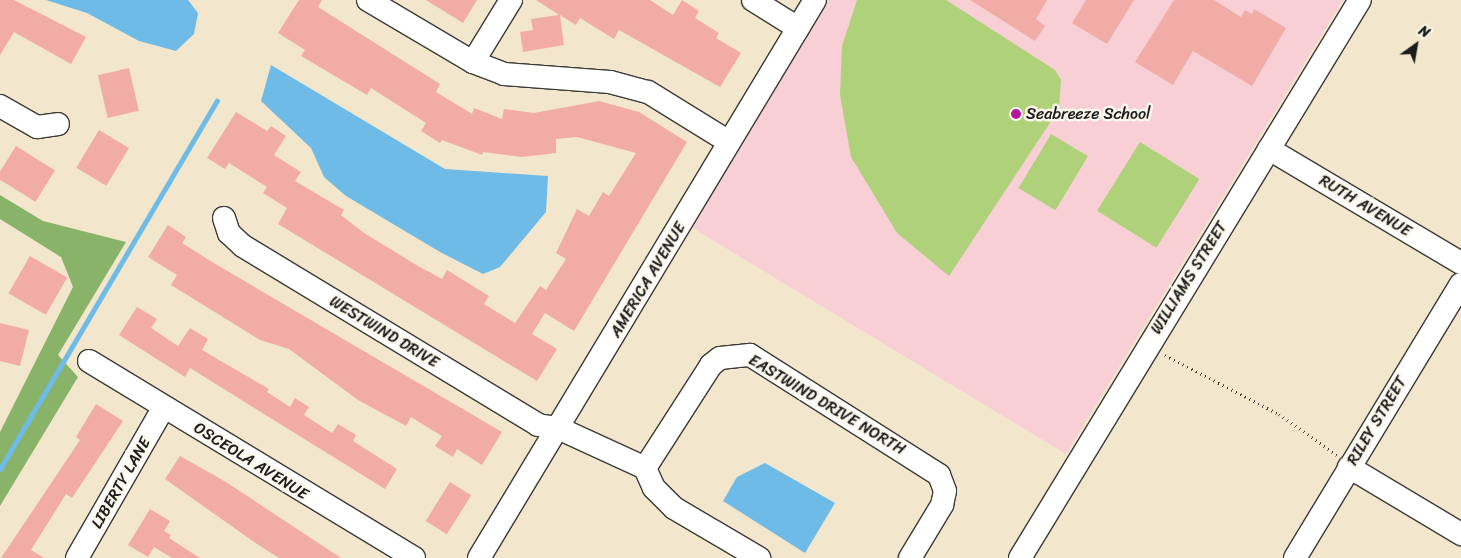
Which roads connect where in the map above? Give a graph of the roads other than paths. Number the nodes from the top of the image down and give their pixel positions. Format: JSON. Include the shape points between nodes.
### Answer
{"nodes":[{"id":1,"x":368,"y":0,"type":"edge"},
{"id":2,"x":511,"y":0,"type":"edge"},
{"id":3,"x":815,"y":0,"type":"edge"},
{"id":4,"x":1360,"y":0,"type":"edge"},
{"id":5,"x":765,"y":3,"type":"edge"},
{"id":6,"x":798,"y":28,"type":"junction"},
{"id":7,"x":473,"y":62,"type":"junction"},
{"id":8,"x":0,"y":106,"type":"edge"},
{"id":9,"x":58,"y":124,"type":"dead end"},
{"id":10,"x":729,"y":142,"type":"junction"},
{"id":11,"x":1270,"y":148,"type":"junction"},
{"id":12,"x":224,"y":218,"type":"dead end"},
{"id":13,"x":1461,"y":263,"type":"edge"},
{"id":14,"x":1461,"y":284,"type":"edge"},
{"id":15,"x":89,"y":362,"type":"dead end"},
{"id":16,"x":164,"y":407,"type":"junction"},
{"id":17,"x":558,"y":428,"type":"junction"},
{"id":18,"x":1350,"y":466,"type":"junction"},
{"id":19,"x":644,"y":468,"type":"junction"},
{"id":20,"x":1461,"y":534,"type":"edge"},
{"id":21,"x":77,"y":558,"type":"edge"},
{"id":22,"x":414,"y":558,"type":"edge"},
{"id":23,"x":478,"y":558,"type":"edge"},
{"id":24,"x":759,"y":558,"type":"edge"},
{"id":25,"x":910,"y":558,"type":"edge"},
{"id":26,"x":1020,"y":558,"type":"edge"},
{"id":27,"x":1294,"y":558,"type":"edge"}],
"edges":[{"from":1,"to":7,"type":"street"},
{"from":2,"to":7,"type":"street"},
{"from":3,"to":6,"type":"street","name":"AMERICA AVENUE"},
{"from":4,"to":11,"type":"street","name":"WILLIAMS STREET"},
{"from":5,"to":6,"type":"street"},
{"from":6,"to":10,"type":"street","name":"AMERICA AVENUE"},
{"from":7,"to":10,"type":"street","via":[[504,74],[610,82],[648,92]]},
{"from":8,"to":9,"type":"street","via":[[37,127]]},
{"from":10,"to":17,"type":"street","name":"AMERICA AVENUE"},
{"from":11,"to":13,"type":"street","name":"RUTH AVENUE"},
{"from":11,"to":26,"type":"street","name":"WILLIAMS STREET"},
{"from":12,"to":17,"type":"street","name":"WESTWIND DRIVE","via":[[229,234],[244,246],[538,425]]},
{"from":14,"to":18,"type":"street","name":"RILEY STREET"},
{"from":15,"to":16,"type":"street","name":"OSCEOLA AVENUE"},
{"from":16,"to":21,"type":"street","name":"LIBERTY LANE"},
{"from":16,"to":22,"type":"street","name":"OSCEOLA AVENUE"},
{"from":17,"to":19,"type":"street","name":"WESTWIND DRIVE"},
{"from":17,"to":23,"type":"street","name":"AMERICA AVENUE"},
{"from":18,"to":20,"type":"street"},
{"from":18,"to":27,"type":"street","name":"RILEY STREET"},
{"from":19,"to":24,"type":"street","via":[[654,488],[674,508]]},
{"from":19,"to":25,"type":"street","name":"EASTWIND DRIVE NORTH","via":[[711,365],[720,358],[750,355],[939,475],[944,491],[942,505]]}]}
